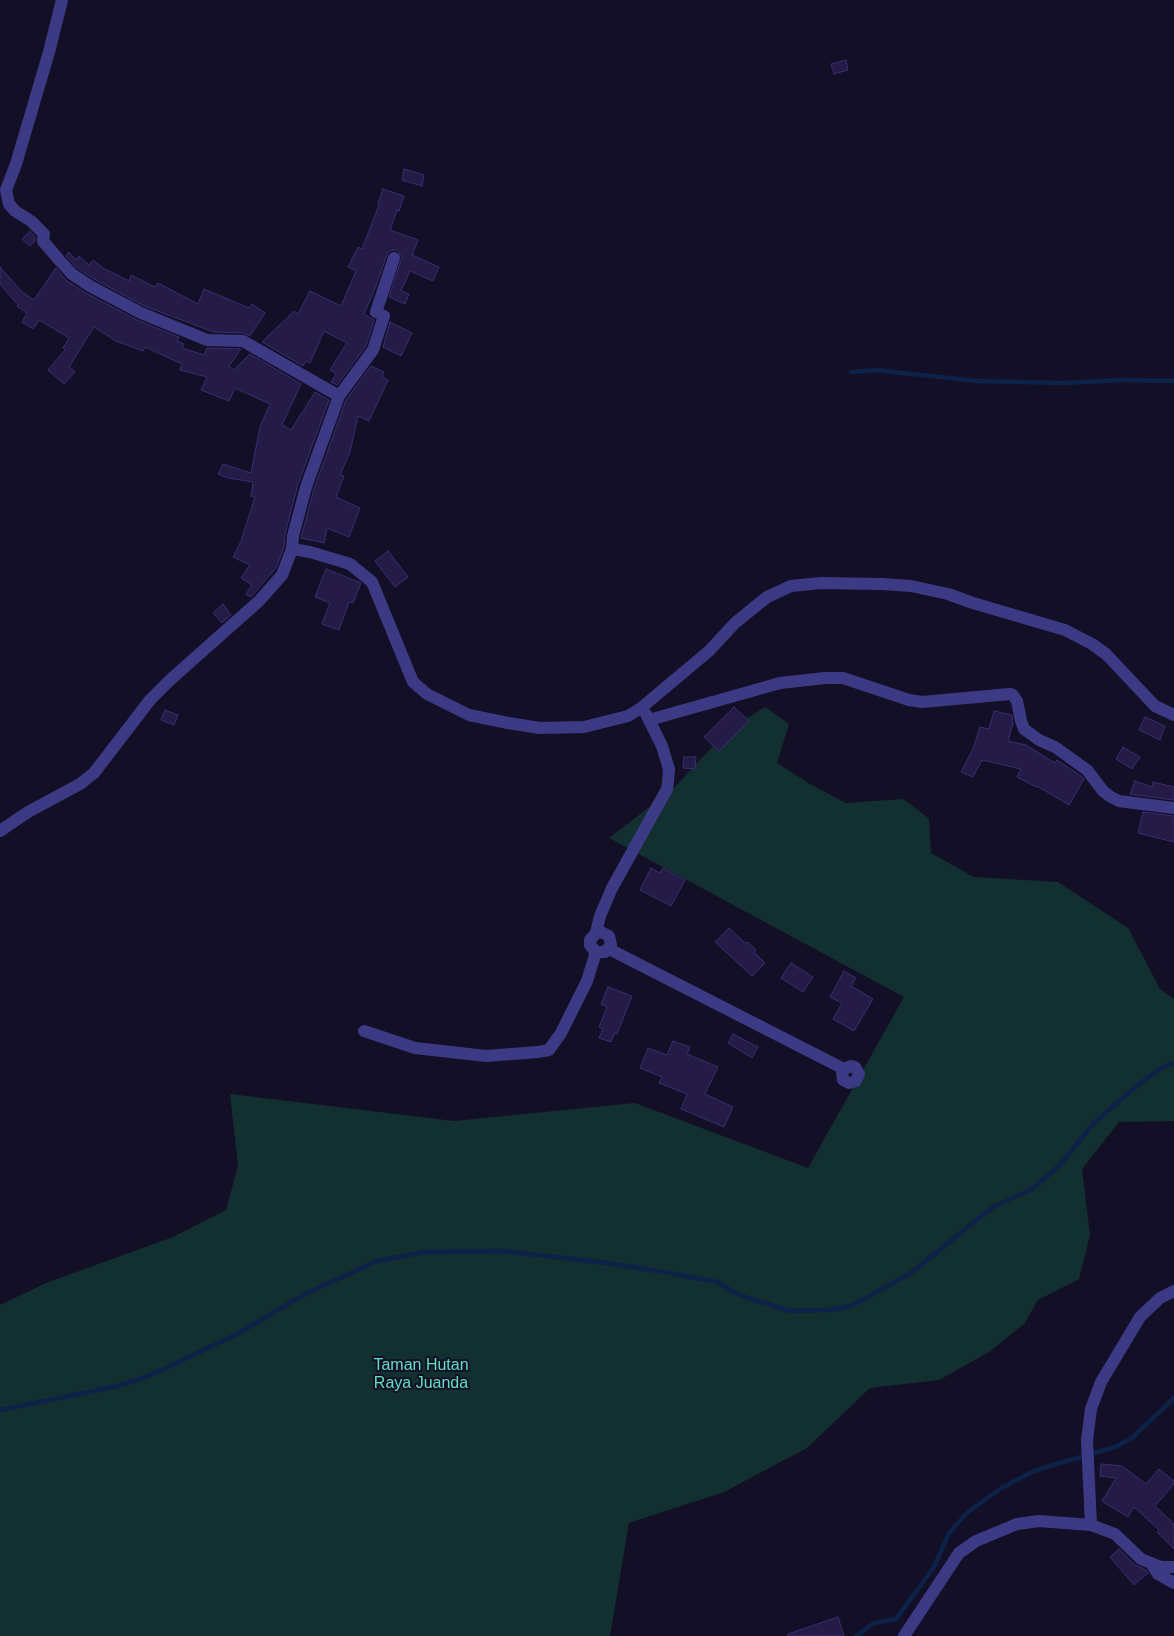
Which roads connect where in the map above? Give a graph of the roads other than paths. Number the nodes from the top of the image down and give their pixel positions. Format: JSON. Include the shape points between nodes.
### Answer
{"nodes":[{"id":1,"x":62,"y":0,"type":"edge"},
{"id":2,"x":394,"y":258,"type":"dead end"},
{"id":3,"x":339,"y":396,"type":"junction"},
{"id":4,"x":292,"y":549,"type":"junction"},
{"id":5,"x":641,"y":708,"type":"junction"},
{"id":6,"x":1174,"y":714,"type":"edge"},
{"id":7,"x":649,"y":720,"type":"junction"},
{"id":8,"x":1174,"y":808,"type":"edge"},
{"id":9,"x":0,"y":831,"type":"edge"},
{"id":10,"x":596,"y":933,"type":"junction"},
{"id":11,"x":609,"y":950,"type":"junction"},
{"id":12,"x":596,"y":952,"type":"junction"},
{"id":13,"x":364,"y":1031,"type":"dead end"},
{"id":14,"x":844,"y":1069,"type":"dead end"},
{"id":15,"x":1174,"y":1291,"type":"edge"},
{"id":16,"x":1091,"y":1525,"type":"junction"},
{"id":17,"x":1151,"y":1563,"type":"junction"},
{"id":18,"x":1174,"y":1567,"type":"edge"},
{"id":19,"x":1174,"y":1583,"type":"edge"},
{"id":20,"x":904,"y":1636,"type":"edge"}],
"edges":[{"from":1,"to":3,"type":"street","via":[[6,190],[9,204],[44,234],[43,241],[60,262],[90,286],[140,313],[207,340],[243,341]]},
{"from":2,"to":3,"type":"street","via":[[376,312],[384,316],[373,350]]},
{"from":3,"to":4,"type":"street","via":[[306,487]]},
{"from":4,"to":5,"type":"street","via":[[350,564],[372,582],[413,682],[427,694],[469,715],[540,728],[618,720]]},
{"from":4,"to":9,"type":"street","via":[[276,583],[150,700],[94,773]]},
{"from":5,"to":6,"type":"street","via":[[767,597],[791,586],[851,582],[911,586],[948,594],[1065,630],[1106,654],[1155,706]]},
{"from":5,"to":7,"type":"street"},
{"from":7,"to":8,"type":"street","via":[[780,683],[825,678],[843,678],[922,702],[1010,694],[1017,701],[1024,729],[1087,770],[1111,797],[1119,801]]},
{"from":7,"to":10,"type":"street","via":[[662,746],[669,769],[668,782],[612,888]]},
{"from":10,"to":11,"type":"street","via":[[609,936]]},
{"from":10,"to":12,"type":"street","via":[[590,945]]},
{"from":11,"to":12,"type":"street"},
{"from":11,"to":14,"type":"street"},
{"from":12,"to":13,"type":"street","via":[[587,981],[549,1050],[486,1056],[415,1048]]},
{"from":15,"to":16,"type":"street","via":[[1160,1298],[1140,1317],[1101,1382],[1091,1409],[1087,1440]]},
{"from":16,"to":17,"type":"street","via":[[1115,1534],[1141,1559]]},
{"from":16,"to":20,"type":"street","via":[[1024,1523],[976,1541],[959,1553],[947,1568]]},
{"from":17,"to":18,"type":"street"},
{"from":17,"to":19,"type":"street","via":[[1158,1574]]}]}
